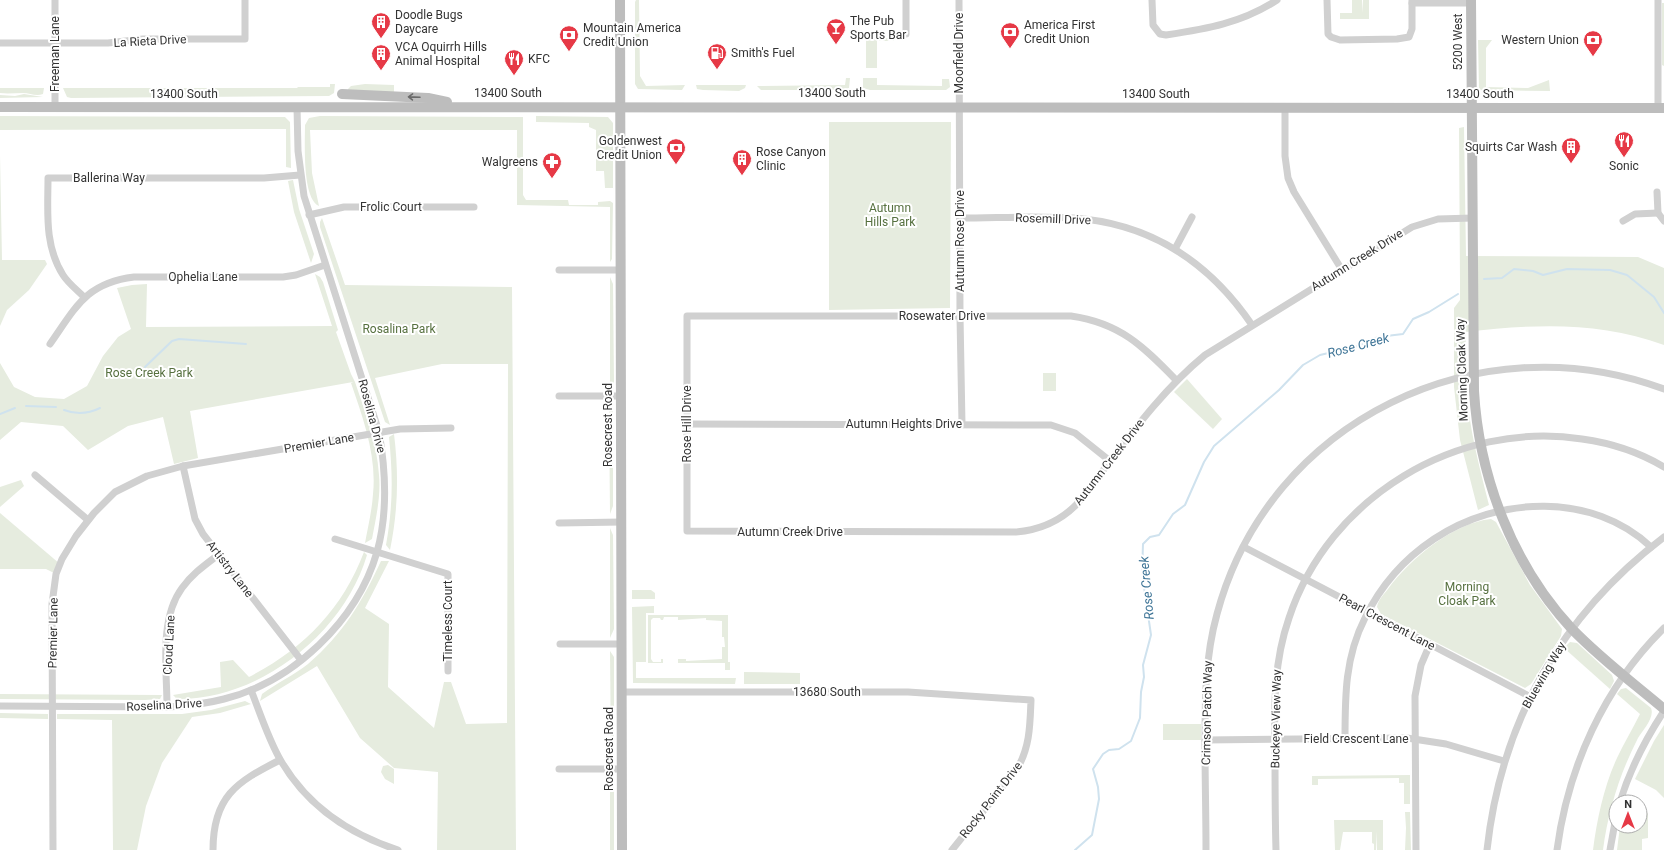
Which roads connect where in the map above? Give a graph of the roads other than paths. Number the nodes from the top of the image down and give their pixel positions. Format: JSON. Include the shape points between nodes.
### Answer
{"nodes":[{"id":1,"x":55,"y":0,"type":"edge"},
{"id":2,"x":245,"y":0,"type":"edge"},
{"id":3,"x":620,"y":0,"type":"edge"},
{"id":4,"x":906,"y":0,"type":"edge"},
{"id":5,"x":959,"y":0,"type":"edge"},
{"id":6,"x":1152,"y":0,"type":"edge"},
{"id":7,"x":1277,"y":0,"type":"edge"},
{"id":8,"x":1327,"y":0,"type":"edge"},
{"id":9,"x":1658,"y":0,"type":"edge"},
{"id":10,"x":1412,"y":1,"type":"edge"},
{"id":11,"x":1471,"y":1,"type":"edge"},
{"id":12,"x":906,"y":34,"type":"dead end"},
{"id":13,"x":0,"y":43,"type":"edge"},
{"id":14,"x":55,"y":43,"type":"junction"},
{"id":15,"x":342,"y":94,"type":"dead end"},
{"id":16,"x":466,"y":106,"type":"junction"},
{"id":17,"x":621,"y":106,"type":"junction"},
{"id":18,"x":959,"y":106,"type":"junction"},
{"id":19,"x":0,"y":107,"type":"edge"},
{"id":20,"x":55,"y":107,"type":"junction"},
{"id":21,"x":297,"y":107,"type":"junction"},
{"id":22,"x":1285,"y":107,"type":"junction"},
{"id":23,"x":1472,"y":107,"type":"junction"},
{"id":24,"x":1661,"y":108,"type":"edge"},
{"id":25,"x":300,"y":175,"type":"junction"},
{"id":26,"x":1657,"y":192,"type":"dead end"},
{"id":27,"x":474,"y":207,"type":"dead end"},
{"id":28,"x":1658,"y":213,"type":"junction"},
{"id":29,"x":309,"y":215,"type":"junction"},
{"id":30,"x":1192,"y":217,"type":"dead end"},
{"id":31,"x":960,"y":218,"type":"junction"},
{"id":32,"x":1473,"y":218,"type":"junction"},
{"id":33,"x":1623,"y":221,"type":"dead end"},
{"id":34,"x":1664,"y":221,"type":"edge"},
{"id":35,"x":1174,"y":249,"type":"junction"},
{"id":36,"x":325,"y":265,"type":"junction"},
{"id":37,"x":559,"y":270,"type":"dead end"},
{"id":38,"x":621,"y":270,"type":"junction"},
{"id":39,"x":1342,"y":270,"type":"junction"},
{"id":40,"x":84,"y":298,"type":"junction"},
{"id":41,"x":687,"y":316,"type":"joint"},
{"id":42,"x":960,"y":316,"type":"junction"},
{"id":43,"x":1252,"y":325,"type":"junction"},
{"id":44,"x":50,"y":344,"type":"dead end"},
{"id":45,"x":1474,"y":374,"type":"junction"},
{"id":46,"x":1176,"y":380,"type":"junction"},
{"id":47,"x":1664,"y":389,"type":"edge"},
{"id":48,"x":559,"y":396,"type":"dead end"},
{"id":49,"x":621,"y":396,"type":"junction"},
{"id":50,"x":687,"y":424,"type":"junction"},
{"id":51,"x":962,"y":424,"type":"junction"},
{"id":52,"x":451,"y":428,"type":"dead end"},
{"id":53,"x":379,"y":432,"type":"junction"},
{"id":54,"x":1480,"y":444,"type":"junction"},
{"id":55,"x":1110,"y":461,"type":"junction"},
{"id":56,"x":183,"y":466,"type":"junction"},
{"id":57,"x":1664,"y":467,"type":"edge"},
{"id":58,"x":35,"y":475,"type":"dead end"},
{"id":59,"x":1500,"y":512,"type":"junction"},
{"id":60,"x":88,"y":520,"type":"junction"},
{"id":61,"x":622,"y":522,"type":"junction"},
{"id":62,"x":559,"y":523,"type":"dead end"},
{"id":63,"x":687,"y":532,"type":"joint"},
{"id":64,"x":1664,"y":536,"type":"edge"},
{"id":65,"x":334,"y":539,"type":"dead end"},
{"id":66,"x":1244,"y":547,"type":"junction"},
{"id":67,"x":1651,"y":547,"type":"junction"},
{"id":68,"x":377,"y":552,"type":"junction"},
{"id":69,"x":218,"y":555,"type":"junction"},
{"id":70,"x":1306,"y":579,"type":"junction"},
{"id":71,"x":1368,"y":612,"type":"junction"},
{"id":72,"x":1572,"y":628,"type":"junction"},
{"id":73,"x":1664,"y":628,"type":"edge"},
{"id":74,"x":560,"y":644,"type":"dead end"},
{"id":75,"x":622,"y":644,"type":"junction"},
{"id":76,"x":1430,"y":644,"type":"junction"},
{"id":77,"x":301,"y":660,"type":"junction"},
{"id":78,"x":448,"y":671,"type":"dead end"},
{"id":79,"x":1624,"y":676,"type":"junction"},
{"id":80,"x":251,"y":690,"type":"junction"},
{"id":81,"x":622,"y":692,"type":"junction"},
{"id":82,"x":1529,"y":696,"type":"junction"},
{"id":83,"x":1032,"y":700,"type":"joint"},
{"id":84,"x":0,"y":706,"type":"edge"},
{"id":85,"x":52,"y":706,"type":"junction"},
{"id":86,"x":167,"y":707,"type":"junction"},
{"id":87,"x":1664,"y":710,"type":"edge"},
{"id":88,"x":1275,"y":739,"type":"junction"},
{"id":89,"x":1345,"y":739,"type":"junction"},
{"id":90,"x":1415,"y":739,"type":"junction"},
{"id":91,"x":1205,"y":740,"type":"junction"},
{"id":92,"x":280,"y":760,"type":"junction"},
{"id":93,"x":1504,"y":761,"type":"junction"},
{"id":94,"x":559,"y":769,"type":"dead end"},
{"id":95,"x":622,"y":769,"type":"junction"},
{"id":96,"x":1623,"y":794,"type":"edge"},
{"id":97,"x":1613,"y":834,"type":"edge"},
{"id":98,"x":53,"y":850,"type":"edge"},
{"id":99,"x":213,"y":850,"type":"edge"},
{"id":100,"x":398,"y":850,"type":"edge"},
{"id":101,"x":622,"y":850,"type":"edge"},
{"id":102,"x":952,"y":850,"type":"edge"},
{"id":103,"x":1206,"y":850,"type":"edge"},
{"id":104,"x":1276,"y":850,"type":"edge"},
{"id":105,"x":1416,"y":850,"type":"edge"},
{"id":106,"x":1487,"y":850,"type":"edge"},
{"id":107,"x":1557,"y":850,"type":"edge"},
{"id":108,"x":1610,"y":850,"type":"edge"}],
"edges":[{"from":1,"to":14,"type":"street","name":"Freeman Lane"},
{"from":2,"to":14,"type":"street","name":"La Rieta Drive","via":[[245,39],[144,39],[108,43]]},
{"from":3,"to":17,"type":"main road","name":"Rosecrest Road"},
{"from":4,"to":12,"type":"street"},
{"from":5,"to":18,"type":"street","name":"Moorfield Drive"},
{"from":6,"to":7,"type":"street","via":[[1153,25],[1160,34],[1223,25],[1262,10]]},
{"from":8,"to":10,"type":"street","via":[[1327,29],[1331,37],[1340,40],[1405,38],[1411,35]]},
{"from":9,"to":24,"type":"street"},
{"from":10,"to":11,"type":"street"},
{"from":11,"to":23,"type":"main road","name":"5200 West"},
{"from":13,"to":14,"type":"street","name":"La Rieta Drive"},
{"from":14,"to":20,"type":"street","name":"Freeman Lane"},
{"from":16,"to":15,"type":"main road","one_way":true,"via":[[428,98]]},
{"from":16,"to":17,"type":"main road","name":"13400 South"},
{"from":16,"to":21,"type":"main road","name":"13400 South"},
{"from":17,"to":18,"type":"main road","name":"13400 South"},
{"from":17,"to":38,"type":"main road","name":"Rosecrest Road"},
{"from":18,"to":22,"type":"main road","name":"13400 South"},
{"from":18,"to":31,"type":"street","name":"Autumn Rose Drive"},
{"from":19,"to":20,"type":"main road","name":"13400 South"},
{"from":20,"to":21,"type":"main road","name":"13400 South"},
{"from":21,"to":25,"type":"street","name":"Roselina Drive"},
{"from":22,"to":23,"type":"main road","name":"13400 South"},
{"from":22,"to":39,"type":"street","via":[[1285,156],[1288,178]]},
{"from":23,"to":24,"type":"main road","name":"13400 South"},
{"from":23,"to":32,"type":"main road","name":"Morning Cloak Way"},
{"from":25,"to":29,"type":"street","name":"Roselina Drive"},
{"from":25,"to":40,"type":"street","name":"Ballerina Way","via":[[264,178],[48,178],[50,248],[63,275]]},
{"from":26,"to":28,"type":"street"},
{"from":27,"to":29,"type":"street","name":"Frolic Court","via":[[344,207]]},
{"from":28,"to":33,"type":"street","via":[[1635,214]]},
{"from":28,"to":34,"type":"street"},
{"from":29,"to":36,"type":"street","name":"Roselina Drive"},
{"from":30,"to":35,"type":"street"},
{"from":31,"to":35,"type":"street","name":"Rosemill Drive","via":[[1095,220],[1128,228]]},
{"from":31,"to":42,"type":"street","name":"Autumn Rose Drive"},
{"from":32,"to":39,"type":"street","name":"Autumn Creek Drive","via":[[1438,219],[1418,224]]},
{"from":32,"to":45,"type":"main road","name":"Morning Cloak Way"},
{"from":35,"to":43,"type":"street","name":"Rosemill Drive","via":[[1196,262],[1219,283]]},
{"from":36,"to":40,"type":"street","name":"Ophelia Lane","via":[[296,275],[282,276],[118,279],[99,286]]},
{"from":36,"to":53,"type":"street","name":"Roselina Drive"},
{"from":37,"to":38,"type":"street"},
{"from":38,"to":49,"type":"main road","name":"Rosecrest Road"},
{"from":39,"to":43,"type":"street","name":"Autumn Creek Drive"},
{"from":40,"to":44,"type":"street","name":"Ophelia Lane"},
{"from":41,"to":42,"type":"street","name":"Rosewater Drive"},
{"from":41,"to":50,"type":"street","name":"Rose Hill Drive"},
{"from":42,"to":46,"type":"street","name":"Rosewater Drive","via":[[1065,316],[1097,321],[1121,331],[1137,342]]},
{"from":42,"to":51,"type":"street","name":"Autumn Rose Drive"},
{"from":43,"to":46,"type":"street","name":"Autumn Creek Drive","via":[[1205,355]]},
{"from":45,"to":47,"type":"street","name":"Crimson Patch Way","via":[[1507,368],[1572,367],[1612,373]]},
{"from":45,"to":54,"type":"main road","name":"Morning Cloak Way","via":[[1474,405]]},
{"from":45,"to":66,"type":"street","name":"Crimson Patch Way","via":[[1437,383],[1406,395],[1344,430],[1284,486]]},
{"from":46,"to":55,"type":"street","name":"Autumn Creek Drive","via":[[1155,402]]},
{"from":48,"to":49,"type":"street"},
{"from":49,"to":61,"type":"main road","name":"Rosecrest Road"},
{"from":50,"to":51,"type":"street","name":"Autumn Heights Drive"},
{"from":50,"to":63,"type":"street","name":"Rose Hill Drive"},
{"from":51,"to":55,"type":"street","name":"Autumn Heights Drive","via":[[1042,424],[1060,427],[1082,438]]},
{"from":52,"to":53,"type":"street","name":"Premier Lane","via":[[407,428]]},
{"from":53,"to":56,"type":"street","name":"Premier Lane"},
{"from":53,"to":68,"type":"street","name":"Roselina Drive","via":[[385,483]]},
{"from":54,"to":57,"type":"street","name":"Buckeye View Way","via":[[1519,437],[1572,438],[1620,447]]},
{"from":54,"to":59,"type":"main road","name":"Morning Cloak Way"},
{"from":54,"to":70,"type":"street","name":"Buckeye View Way","via":[[1429,461],[1373,496],[1332,538]]},
{"from":55,"to":63,"type":"street","name":"Autumn Creek Drive","via":[[1070,512],[1049,525],[1032,530]]},
{"from":56,"to":60,"type":"street","name":"Premier Lane","via":[[147,476],[115,492]]},
{"from":56,"to":69,"type":"street","name":"Artistry Lane","via":[[195,519]]},
{"from":58,"to":60,"type":"street"},
{"from":59,"to":67,"type":"street","via":[[1541,506],[1599,514],[1623,525]]},
{"from":59,"to":71,"type":"street","via":[[1461,524],[1423,547],[1392,575]]},
{"from":59,"to":72,"type":"main road","name":"Morning Cloak Way","via":[[1528,568]]},
{"from":60,"to":85,"type":"street","name":"Premier Lane","via":[[62,559],[56,574],[52,604]]},
{"from":61,"to":62,"type":"street"},
{"from":61,"to":75,"type":"main road","name":"Rosecrest Road"},
{"from":64,"to":67,"type":"street","name":"Bluewing Way"},
{"from":65,"to":68,"type":"street"},
{"from":66,"to":70,"type":"street","name":"Pearl Crescent Lane"},
{"from":66,"to":91,"type":"street","name":"Crimson Patch Way","via":[[1225,587],[1211,638],[1205,688]]},
{"from":67,"to":72,"type":"street","name":"Bluewing Way","via":[[1603,591]]},
{"from":68,"to":77,"type":"street","name":"Roselina Drive","via":[[355,600],[323,641]]},
{"from":68,"to":78,"type":"street","name":"Timeless Court","via":[[448,574]]},
{"from":69,"to":77,"type":"street","name":"Artistry Lane"},
{"from":69,"to":86,"type":"street","name":"Cloud Lane","via":[[183,586],[171,608],[167,638]]},
{"from":70,"to":71,"type":"street","name":"Pearl Crescent Lane"},
{"from":70,"to":88,"type":"street","name":"Buckeye View Way","via":[[1289,617],[1279,653],[1275,691]]},
{"from":71,"to":76,"type":"street","name":"Pearl Crescent Lane"},
{"from":71,"to":89,"type":"street","via":[[1356,639],[1348,669]]},
{"from":72,"to":79,"type":"main road","name":"Morning Cloak Way"},
{"from":72,"to":82,"type":"street","name":"Bluewing Way"},
{"from":73,"to":79,"type":"street"},
{"from":74,"to":75,"type":"street"},
{"from":75,"to":81,"type":"main road","name":"Rosecrest Road"},
{"from":76,"to":82,"type":"street","name":"Pearl Crescent Lane"},
{"from":76,"to":90,"type":"street","via":[[1423,658],[1416,688]]},
{"from":77,"to":80,"type":"street","name":"Roselina Drive"},
{"from":79,"to":87,"type":"main road","name":"Morning Cloak Way"},
{"from":79,"to":107,"type":"street","via":[[1601,712],[1581,755],[1565,803]]},
{"from":80,"to":86,"type":"street","name":"Roselina Drive","via":[[191,706]]},
{"from":80,"to":92,"type":"street"},
{"from":81,"to":83,"type":"street","name":"13680 South","via":[[914,692]]},
{"from":81,"to":95,"type":"main road","name":"Rosecrest Road"},
{"from":82,"to":93,"type":"street","name":"Bluewing Way"},
{"from":83,"to":102,"type":"street","name":"Rocky Point Drive","via":[[1025,757]]},
{"from":84,"to":85,"type":"street","name":"Roselina Drive"},
{"from":85,"to":86,"type":"street","name":"Roselina Drive"},
{"from":85,"to":98,"type":"street","name":"Premier Lane"},
{"from":87,"to":96,"type":"street","via":[[1634,763]]},
{"from":88,"to":89,"type":"street","name":"Field Crescent Lane"},
{"from":88,"to":91,"type":"street","name":"Field Crescent Lane"},
{"from":88,"to":104,"type":"street","name":"Buckeye View Way"},
{"from":89,"to":90,"type":"street","name":"Field Crescent Lane"},
{"from":90,"to":93,"type":"street","name":"Field Crescent Lane","via":[[1453,746]]},
{"from":90,"to":105,"type":"street"},
{"from":91,"to":103,"type":"street","name":"Crimson Patch Way"},
{"from":92,"to":99,"type":"street","via":[[236,785],[227,797],[215,822]]},
{"from":92,"to":100,"type":"street","via":[[296,784],[318,808],[347,828],[372,841]]},
{"from":93,"to":106,"type":"street","name":"Bluewing Way","via":[[1492,812]]},
{"from":94,"to":95,"type":"street"},
{"from":95,"to":101,"type":"main road","name":"Rosecrest Road"},
{"from":97,"to":108,"type":"street"}]}
